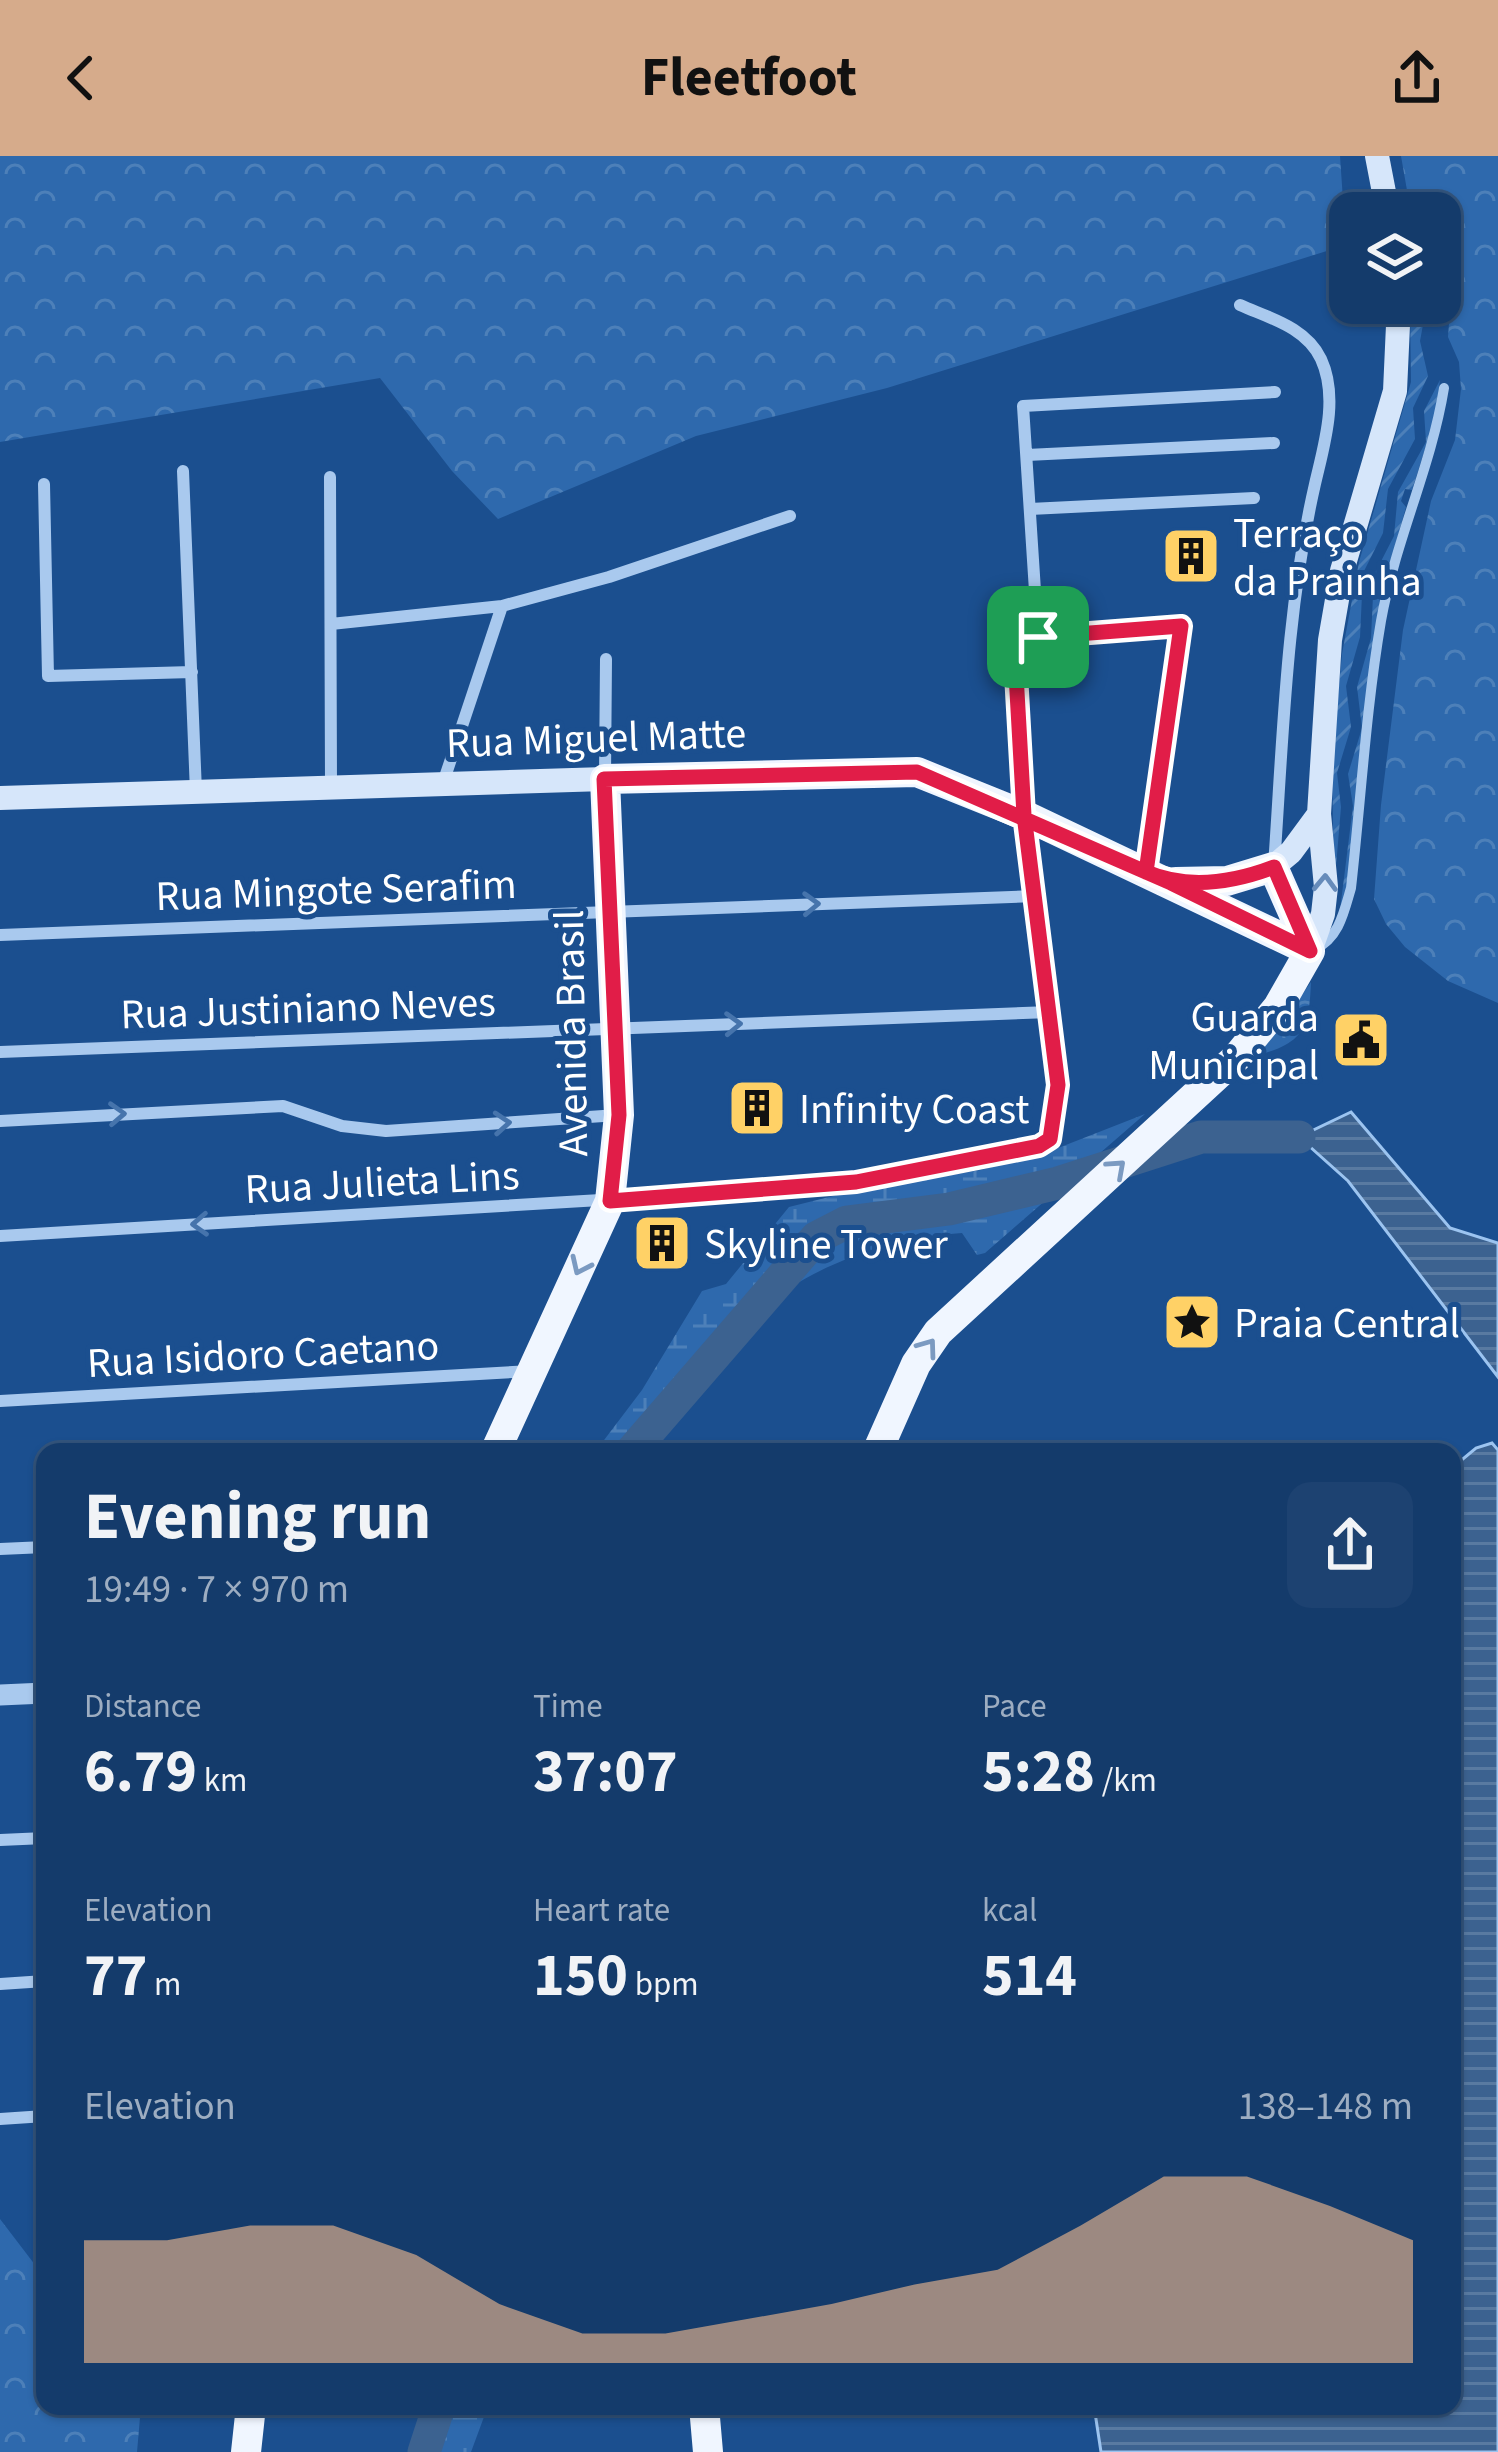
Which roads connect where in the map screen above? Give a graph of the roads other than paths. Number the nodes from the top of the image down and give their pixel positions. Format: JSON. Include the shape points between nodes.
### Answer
{"nodes":[{"id":1,"x":1377,"y":156,"type":"edge"},
{"id":2,"x":1384,"y":192,"type":"edge"},
{"id":3,"x":1240,"y":305,"type":"dead end"},
{"id":4,"x":1398,"y":324,"type":"edge"},
{"id":5,"x":1444,"y":388,"type":"dead end"},
{"id":6,"x":1275,"y":392,"type":"dead end"},
{"id":7,"x":1274,"y":442,"type":"dead end"},
{"id":8,"x":1027,"y":455,"type":"junction"},
{"id":9,"x":183,"y":472,"type":"dead end"},
{"id":10,"x":330,"y":477,"type":"dead end"},
{"id":11,"x":44,"y":484,"type":"dead end"},
{"id":12,"x":1254,"y":498,"type":"dead end"},
{"id":13,"x":1030,"y":509,"type":"junction"},
{"id":14,"x":790,"y":516,"type":"dead end"},
{"id":15,"x":502,"y":606,"type":"junction"},
{"id":16,"x":331,"y":624,"type":"junction"},
{"id":17,"x":1038,"y":637,"type":"junction"},
{"id":18,"x":606,"y":659,"type":"dead end"},
{"id":19,"x":192,"y":672,"type":"junction"},
{"id":20,"x":604,"y":779,"type":"junction"},
{"id":21,"x":443,"y":784,"type":"junction"},
{"id":22,"x":332,"y":788,"type":"junction"},
{"id":23,"x":196,"y":792,"type":"junction"},
{"id":24,"x":0,"y":798,"type":"edge"},
{"id":25,"x":1319,"y":814,"type":"junction"},
{"id":26,"x":1024,"y":815,"type":"junction"},
{"id":27,"x":1274,"y":867,"type":"junction"},
{"id":28,"x":1159,"y":877,"type":"junction"},
{"id":29,"x":1035,"y":896,"type":"junction"},
{"id":30,"x":610,"y":912,"type":"junction"},
{"id":31,"x":0,"y":935,"type":"edge"},
{"id":32,"x":1310,"y":951,"type":"junction"},
{"id":33,"x":1050,"y":1012,"type":"junction"},
{"id":34,"x":616,"y":1028,"type":"junction"},
{"id":35,"x":0,"y":1052,"type":"edge"},
{"id":36,"x":619,"y":1115,"type":"junction"},
{"id":37,"x":0,"y":1121,"type":"edge"},
{"id":38,"x":610,"y":1201,"type":"junction"},
{"id":39,"x":0,"y":1236,"type":"edge"},
{"id":40,"x":531,"y":1371,"type":"junction"},
{"id":41,"x":0,"y":1401,"type":"edge"},
{"id":42,"x":499,"y":1443,"type":"edge"},
{"id":43,"x":881,"y":1443,"type":"edge"},
{"id":44,"x":36,"y":1547,"type":"edge"},
{"id":45,"x":0,"y":1549,"type":"edge"},
{"id":46,"x":36,"y":1693,"type":"edge"},
{"id":47,"x":0,"y":1695,"type":"edge"},
{"id":48,"x":36,"y":1838,"type":"edge"},
{"id":49,"x":0,"y":1840,"type":"edge"},
{"id":50,"x":36,"y":1982,"type":"edge"},
{"id":51,"x":0,"y":1984,"type":"edge"},
{"id":52,"x":36,"y":2117,"type":"edge"},
{"id":53,"x":0,"y":2120,"type":"edge"},
{"id":54,"x":249,"y":2415,"type":"edge"},
{"id":55,"x":705,"y":2415,"type":"edge"},
{"id":56,"x":246,"y":2452,"type":"edge"},
{"id":57,"x":708,"y":2452,"type":"edge"}],
"edges":[{"from":1,"to":2,"type":"main road"},
{"from":3,"to":27,"type":"street","via":[[1298,331],[1320,356],[1329,384],[1292,602]]},
{"from":4,"to":25,"type":"main road","via":[[1395,391],[1330,640]]},
{"from":5,"to":32,"type":"street","via":[[1382,619],[1351,888],[1328,944]]},
{"from":6,"to":8,"type":"street","via":[[1023,406]]},
{"from":7,"to":8,"type":"street"},
{"from":8,"to":13,"type":"street"},
{"from":9,"to":19,"type":"street"},
{"from":10,"to":16,"type":"street"},
{"from":11,"to":19,"type":"street","via":[[48,676]]},
{"from":12,"to":13,"type":"street"},
{"from":13,"to":17,"type":"street"},
{"from":14,"to":15,"type":"street"},
{"from":15,"to":16,"type":"street"},
{"from":15,"to":21,"type":"street"},
{"from":16,"to":22,"type":"street"},
{"from":17,"to":26,"type":"street","via":[[1014,639]]},
{"from":17,"to":28,"type":"street","via":[[1181,626]]},
{"from":18,"to":20,"type":"street","name":"Avenida Brasil"},
{"from":19,"to":23,"type":"street"},
{"from":20,"to":21,"type":"main road","name":"Rua Miguel Matte"},
{"from":20,"to":26,"type":"main road","name":"Rua Miguel Matte","via":[[898,770]]},
{"from":20,"to":30,"type":"main road","name":"Avenida Brasil"},
{"from":21,"to":22,"type":"main road","name":"Rua Miguel Matte"},
{"from":22,"to":23,"type":"main road","name":"Rua Miguel Matte"},
{"from":23,"to":24,"type":"main road","name":"Rua Miguel Matte"},
{"from":25,"to":27,"type":"main road"},
{"from":32,"to":25,"type":"main road","one_way":true,"via":[[1326,887]]},
{"from":26,"to":28,"type":"main road","name":"Rua Miguel Matte"},
{"from":26,"to":29,"type":"street"},
{"from":27,"to":28,"type":"main road","name":"Rua Miguel Matte","via":[[1227,881]]},
{"from":27,"to":32,"type":"main road"},
{"from":28,"to":32,"type":"main road","name":"Rua Miguel Matte"},
{"from":30,"to":29,"type":"street","name":"Rua Mingote Serafim","one_way":true},
{"from":29,"to":33,"type":"street"},
{"from":30,"to":31,"type":"street","name":"Rua Mingote Serafim"},
{"from":30,"to":34,"type":"main road","name":"Avenida Brasil"},
{"from":43,"to":32,"type":"main road","one_way":true,"via":[[926,1347],[1216,1077],[1278,1006]]},
{"from":34,"to":33,"type":"street","name":"Rua Justiniano Neves","one_way":true},
{"from":33,"to":38,"type":"street","name":"Rua Julieta Lins","via":[[1058,1085],[1050,1139],[856,1182]]},
{"from":34,"to":35,"type":"street","name":"Rua Justiniano Neves"},
{"from":34,"to":36,"type":"main road","name":"Avenida Brasil"},
{"from":37,"to":36,"type":"street","one_way":true,"via":[[283,1106],[386,1131]]},
{"from":36,"to":38,"type":"main road","name":"Avenida Brasil"},
{"from":38,"to":39,"type":"street","name":"Rua Julieta Lins","one_way":true},
{"from":38,"to":40,"type":"main road","name":"Avenida Brasil","one_way":true},
{"from":40,"to":41,"type":"street","name":"Rua Isidoro Caetano"},
{"from":40,"to":42,"type":"main road","name":"Avenida Brasil"},
{"from":44,"to":45,"type":"street"},
{"from":46,"to":47,"type":"street"},
{"from":48,"to":49,"type":"street"},
{"from":50,"to":51,"type":"street"},
{"from":52,"to":53,"type":"street"},
{"from":54,"to":56,"type":"main road"},
{"from":55,"to":57,"type":"main road"}]}
